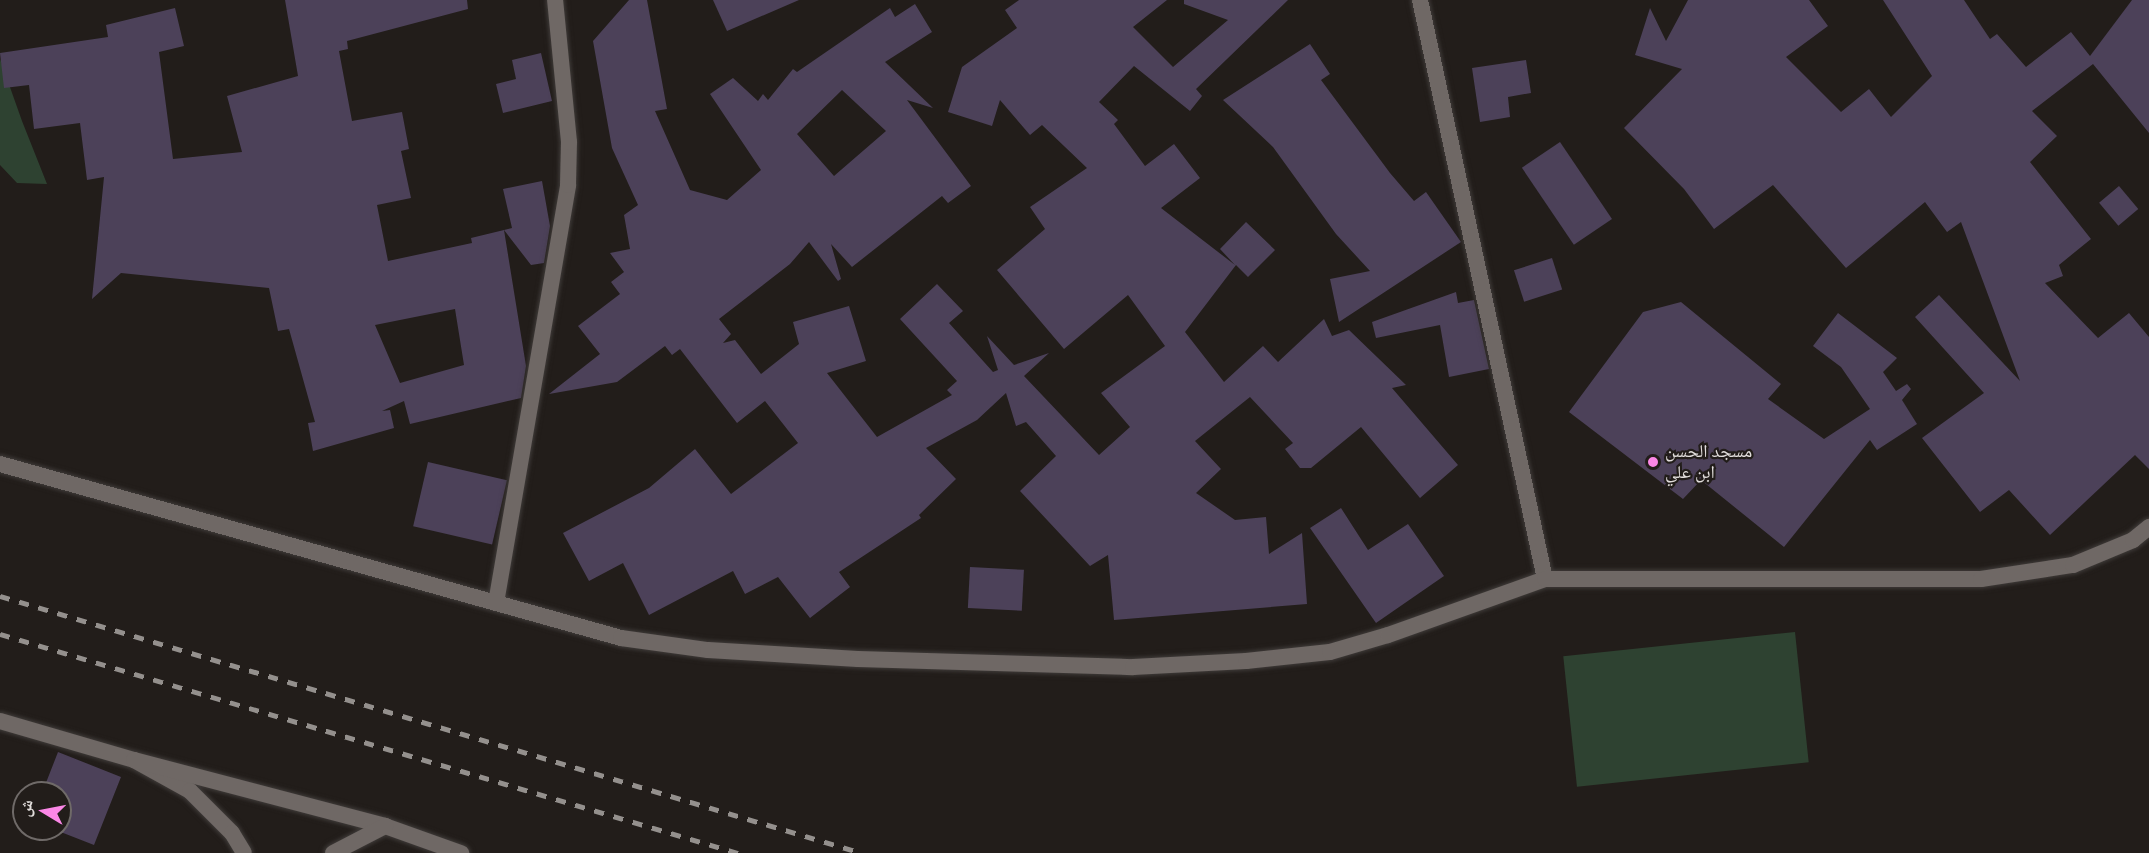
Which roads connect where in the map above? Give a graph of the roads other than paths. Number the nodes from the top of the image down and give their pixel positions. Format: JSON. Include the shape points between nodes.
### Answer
{"nodes":[{"id":1,"x":555,"y":0,"type":"edge"},
{"id":2,"x":1420,"y":0,"type":"edge"},
{"id":3,"x":0,"y":464,"type":"edge"},
{"id":4,"x":2149,"y":528,"type":"edge"},
{"id":5,"x":1545,"y":579,"type":"junction"},
{"id":6,"x":495,"y":603,"type":"junction"},
{"id":7,"x":0,"y":721,"type":"edge"},
{"id":8,"x":134,"y":760,"type":"junction"},
{"id":9,"x":385,"y":826,"type":"junction"},
{"id":10,"x":244,"y":853,"type":"edge"},
{"id":11,"x":333,"y":853,"type":"edge"},
{"id":12,"x":462,"y":853,"type":"edge"}],
"edges":[{"from":1,"to":6,"type":"street","via":[[569,142],[568,185]]},
{"from":2,"to":5,"type":"street"},
{"from":3,"to":6,"type":"street"},
{"from":4,"to":5,"type":"street","via":[[2133,540],[2073,565],[1981,579]]},
{"from":5,"to":6,"type":"street","via":[[1330,652],[1134,667],[858,659],[708,650],[621,638]]},
{"from":7,"to":8,"type":"street"},
{"from":8,"to":9,"type":"street"},
{"from":8,"to":10,"type":"street","via":[[190,791],[232,833]]},
{"from":9,"to":11,"type":"street"},
{"from":9,"to":12,"type":"street"}]}
